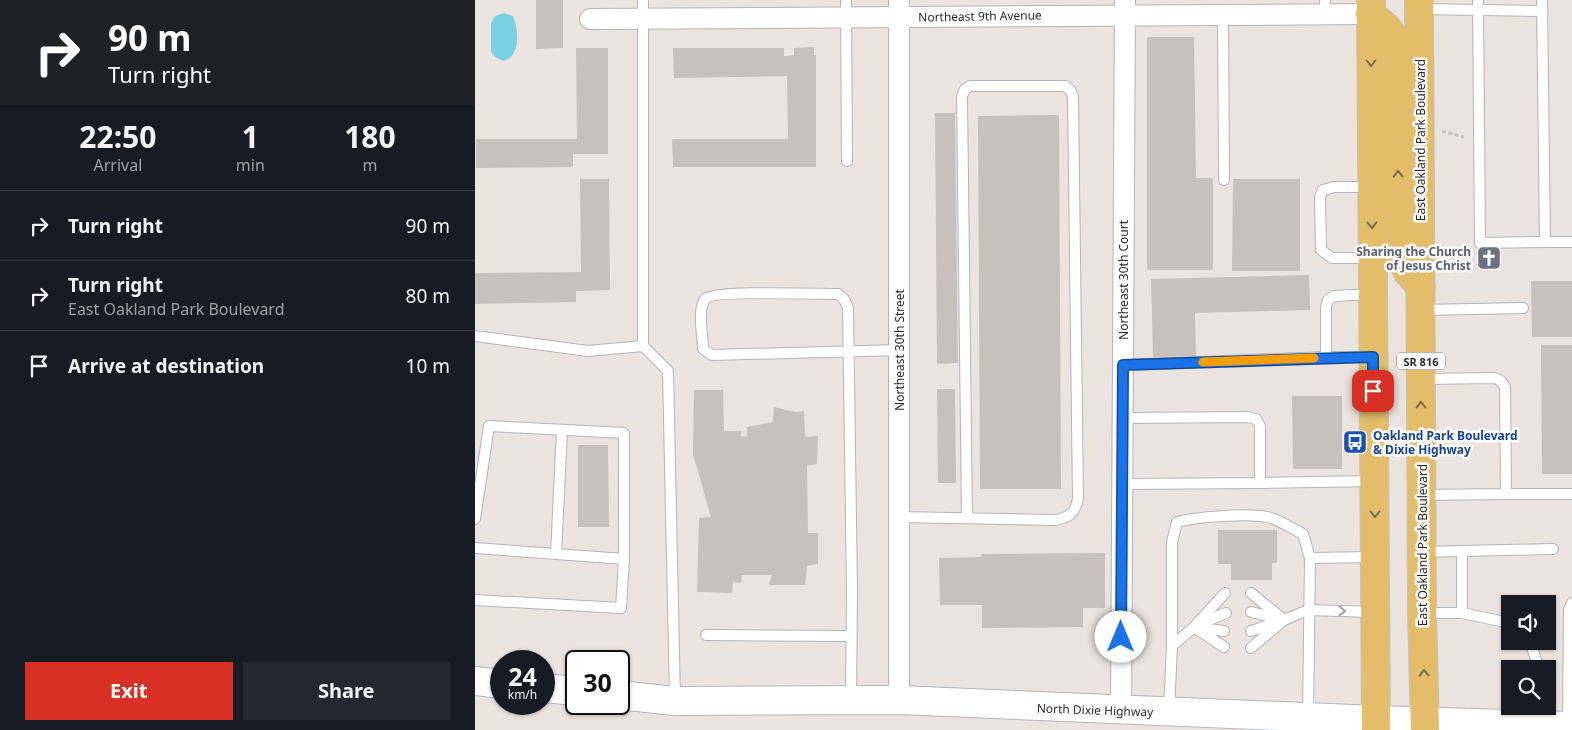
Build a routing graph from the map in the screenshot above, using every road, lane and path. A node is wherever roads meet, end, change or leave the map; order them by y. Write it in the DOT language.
graph roads {
  1 [pos="1542,0"];
  2 [pos="1419,4"];
  3 [pos="1478,5"];
  4 [pos="1125,7"];
  5 [pos="1371,7"];
  6 [pos="899,8"];
  7 [pos="1325,8"];
  8 [pos="846,9"];
  9 [pos="643,10"];
  10 [pos="1542,11"];
  11 [pos="1223,15"];
  12 [pos="590,20"];
  13 [pos="1441,131"];
  14 [pos="1471,137"];
  15 [pos="847,161"];
  16 [pos="1224,180"];
  17 [pos="1372,187"];
  18 [pos="1545,242"];
  19 [pos="1572,242"];
  20 [pos="1373,258"];
  21 [pos="1373,294"];
  22 [pos="1421,298"];
  23 [pos="1523,308"];
  24 [pos="475,336"];
  25 [pos="643,346"];
  26 [pos="899,350"];
  27 [pos="849,352"];
  28 [pos="1373,357"];
  29 [pos="1326,358"];
  30 [pos="1123,365"];
  31 [pos="1421,379"];
  32 [pos="1123,418"];
  33 [pos="562,430"];
  34 [pos="1374,481"];
  35 [pos="1260,483"];
  36 [pos="1122,484"];
  37 [pos="1506,494"];
  38 [pos="1572,494"];
  39 [pos="1422,495"];
  40 [pos="899,516"];
  41 [pos="967,518"];
  42 [pos="475,519"];
  43 [pos="475,548"];
  44 [pos="1553,550"];
  45 [pos="1462,551"];
  46 [pos="1422,552"];
  47 [pos="555,554"];
  48 [pos="1375,557"];
  49 [pos="1310,558"];
  50 [pos="623,559"];
  51 [pos="1225,593"];
  52 [pos="1251,593"];
  53 [pos="475,600"];
  54 [pos="1572,603"];
  55 [pos="1308,610"];
  56 [pos="1251,612"];
  57 [pos="1375,612"];
  58 [pos="1225,613"];
  59 [pos="1423,613"];
  60 [pos="1462,613"];
  61 [pos="1284,620"];
  62 [pos="1501,621"];
  63 [pos="1194,627"];
  64 [pos="1224,631"];
  65 [pos="1251,631"];
  66 [pos="706,636"];
  67 [pos="850,636"];
  68 [pos="1172,646"];
  69 [pos="1223,647"];
  70 [pos="1251,648"];
  71 [pos="475,681"];
  72 [pos="490,683"];
  73 [pos="630,696"];
  74 [pos="851,700"];
  75 [pos="899,700"];
  76 [pos="675,701"];
  77 [pos="1121,710"];
  78 [pos="1169,712"];
  79 [pos="1307,718"];
  80 [pos="1558,721"];
  81 [pos="1376,725"];
  82 [pos="1425,726"];
  1 -- 10 [label="lane"];
  2 -- 3 [label="lane"];
  2 -- 22 [label="main road, East Oakland Park Boulevard / SR 816"];
  3 -- 10 [label="lane"];
  3 -- 18 [label="lane"];
  4 -- 6 [label="street, Northeast 9th Avenue"];
  4 -- 11 [label="street, Northeast 9th Avenue"];
  4 -- 30 [label="street, Northeast 30th Court"];
  5 -- 7 [label="street, Northeast 9th Avenue"];
  5 -- 17 [label="main road, one-way"];
  22 -- 5 [label="main road, one-way"];
  6 -- 8 [label="street, Northeast 9th Avenue"];
  6 -- 26 [label="street, Northeast 30th Street"];
  7 -- 11 [label="street, Northeast 9th Avenue"];
  8 -- 9 [label="street, Northeast 9th Avenue"];
  8 -- 15 [label="lane"];
  9 -- 12 [label="street, Northeast 9th Avenue"];
  9 -- 25 [label="lane"];
  10 -- 18 [label="lane"];
  11 -- 16 [label="lane"];
  13 -- 14 [label="path"];
  17 -- 20 [label="main road, one-way"];
  17 -- 20 [label="lane"];
  18 -- 19 [label="lane"];
  20 -- 21 [label="main road"];
  21 -- 28 [label="main road"];
  21 -- 29 [label="lane"];
  22 -- 23 [label="lane"];
  22 -- 31 [label="main road, East Oakland Park Boulevard / SR 816"];
  24 -- 25 [label="lane"];
  25 -- 76 [label="lane"];
  26 -- 27 [label="lane"];
  26 -- 40 [label="street, Northeast 30th Street"];
  27 -- 27 [label="lane"];
  27 -- 67 [label="lane"];
  28 -- 29 [label="lane"];
  28 -- 34 [label="main road"];
  29 -- 30 [label="lane"];
  30 -- 32 [label="street, Northeast 30th Court"];
  31 -- 37 [label="lane"];
  39 -- 31 [label="main road, East Oakland Park Boulevard / SR 816, one-way"];
  32 -- 35 [label="lane"];
  32 -- 36 [label="street, Northeast 30th Court"];
  33 -- 42 [label="lane"];
  33 -- 47 [label="lane"];
  33 -- 50 [label="lane"];
  34 -- 35 [label="lane"];
  34 -- 48 [label="main road, one-way"];
  35 -- 36 [label="lane"];
  36 -- 77 [label="street, Northeast 30th Court"];
  37 -- 38 [label="lane"];
  37 -- 39 [label="lane"];
  39 -- 46 [label="main road, East Oakland Park Boulevard / SR 816"];
  40 -- 41 [label="lane"];
  40 -- 75 [label="street, Northeast 30th Street"];
  41 -- 41 [label="lane"];
  43 -- 47 [label="lane"];
  44 -- 45 [label="lane"];
  45 -- 46 [label="lane"];
  45 -- 60 [label="lane"];
  46 -- 59 [label="main road, East Oakland Park Boulevard / SR 816"];
  47 -- 50 [label="lane"];
  48 -- 49 [label="lane"];
  48 -- 57 [label="main road"];
  49 -- 55 [label="lane"];
  49 -- 68 [label="lane"];
  50 -- 53 [label="lane"];
  51 -- 63 [label="lane"];
  52 -- 61 [label="lane"];
  54 -- 80 [label="lane"];
  55 -- 57 [label="lane, one-way"];
  55 -- 61 [label="lane"];
  55 -- 79 [label="lane"];
  56 -- 61 [label="lane"];
  57 -- 81 [label="main road"];
  58 -- 63 [label="lane"];
  59 -- 60 [label="lane"];
  82 -- 59 [label="main road, East Oakland Park Boulevard / SR 816, one-way"];
  60 -- 62 [label="lane"];
  61 -- 65 [label="lane"];
  61 -- 70 [label="lane"];
  63 -- 64 [label="lane"];
  63 -- 68 [label="lane"];
  63 -- 69 [label="lane"];
  66 -- 67 [label="lane"];
  67 -- 74 [label="lane"];
  68 -- 78 [label="lane"];
  71 -- 72 [label="main road"];
  73 -- 76 [label="main road, North Dixie Highway"];
  74 -- 75 [label="main road, North Dixie Highway"];
  74 -- 76 [label="main road, North Dixie Highway"];
  75 -- 77 [label="main road, North Dixie Highway"];
  77 -- 78 [label="main road, North Dixie Highway"];
  78 -- 79 [label="main road, North Dixie Highway"];
  79 -- 81 [label="main road, North Dixie Highway"];
  80 -- 82 [label="main road, North Dixie Highway"];
  81 -- 82 [label="main road, North Dixie Highway"];
}
